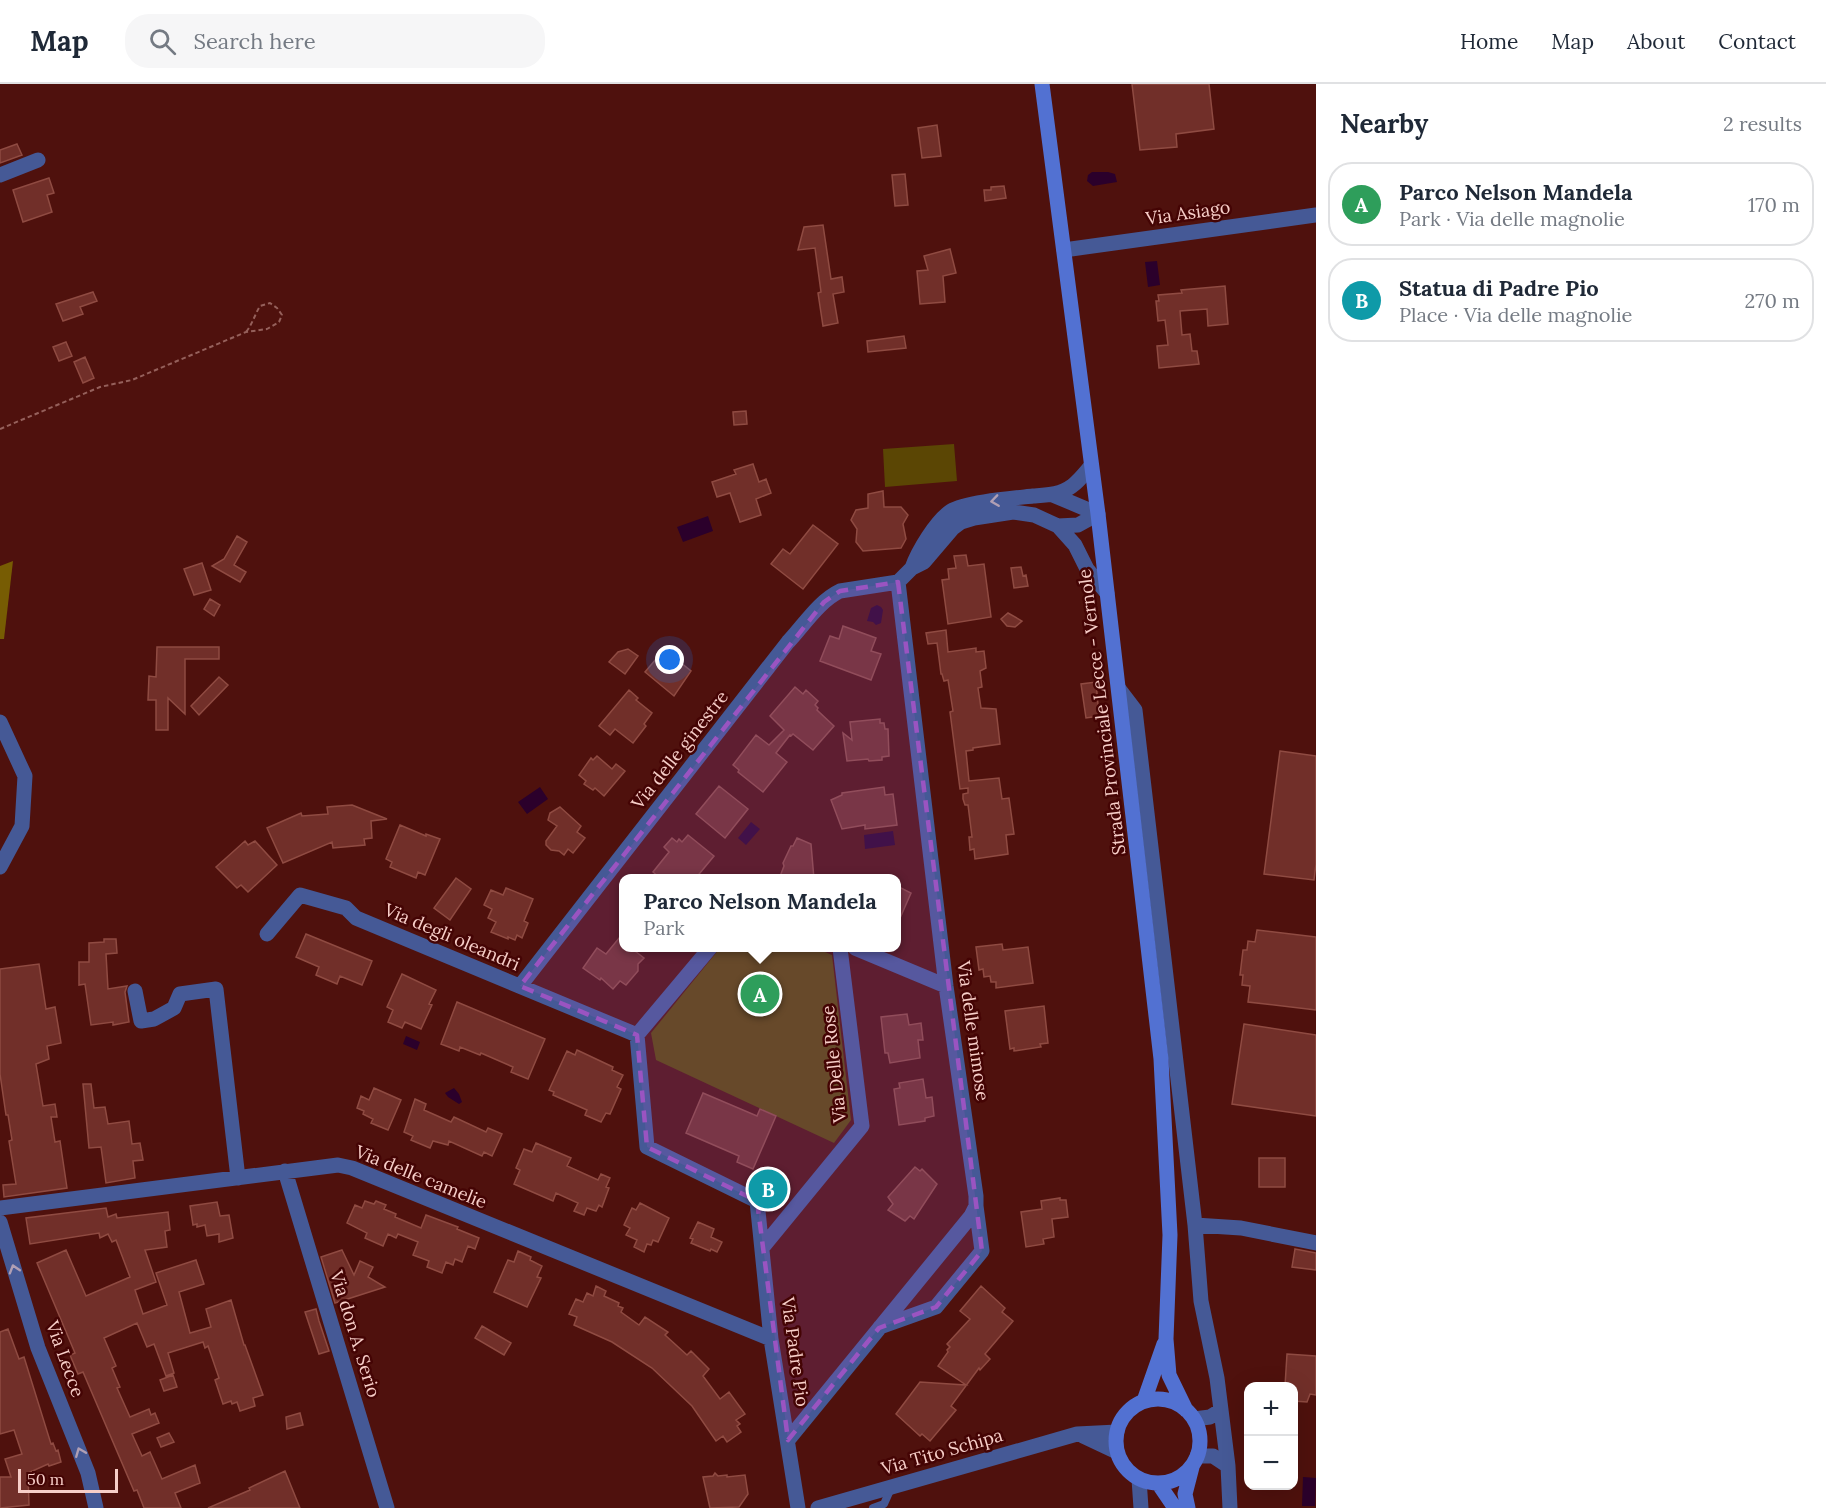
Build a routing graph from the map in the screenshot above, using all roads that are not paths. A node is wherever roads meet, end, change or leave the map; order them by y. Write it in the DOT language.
graph roads {
  1 [pos="1042,84"];
  2 [pos="38,160"];
  3 [pos="0,175"];
  4 [pos="1316,215"];
  5 [pos="1064,250"];
  6 [pos="1091,466"];
  7 [pos="1053,495"];
  8 [pos="1098,514"];
  9 [pos="1058,526"];
  10 [pos="912,568"];
  11 [pos="898,582"];
  12 [pos="1107,593"];
  13 [pos="1119,689"];
  14 [pos="0,722"];
  15 [pos="1,862"];
  16 [pos="267,934"];
  17 [pos="707,952"];
  18 [pos="840,952"];
  19 [pos="865,952"];
  20 [pos="520,986"];
  21 [pos="946,986"];
  22 [pos="135,991"];
  23 [pos="638,1035"];
  24 [pos="285,1172"];
  25 [pos="238,1178"];
  26 [pos="976,1206"];
  27 [pos="0,1208"];
  28 [pos="0,1222"];
  29 [pos="1195,1225"];
  30 [pos="1316,1243"];
  31 [pos="762,1248"];
  32 [pos="879,1328"];
  33 [pos="771,1338"];
  34 [pos="1166,1339"];
  35 [pos="1144,1401"];
  36 [pos="1221,1410"];
  37 [pos="1190,1414"];
  38 [pos="1117,1432"];
  39 [pos="1077,1434"];
  40 [pos="788,1440"];
  41 [pos="1118,1452"];
  42 [pos="1195,1461"];
  43 [pos="1228,1466"];
  44 [pos="1139,1479"];
  45 [pos="1158,1483"];
  46 [pos="892,1486"];
  47 [pos="825,1507"];
  48 [pos="96,1508"];
  49 [pos="387,1508"];
  50 [pos="798,1508"];
  51 [pos="873,1508"];
  52 [pos="1142,1508"];
  53 [pos="1175,1508"];
  54 [pos="1188,1508"];
  55 [pos="1230,1508"];
  1 -- 5 [label="main road, Strada Provinciale Lecce - Vernole"];
  2 -- 3 [label="street"];
  4 -- 5 [label="street, Via Asiago"];
  5 -- 6 [label="main road, Strada Provinciale Lecce - Vernole"];
  6 -- 7 [label="street"];
  6 -- 8 [label="main road, Strada Provinciale Lecce - Vernole"];
  7 -- 8 [label="street"];
  7 -- 10 [label="street, one-way"];
  8 -- 9 [label="street"];
  8 -- 12 [label="main road, Strada Provinciale Lecce - Vernole"];
  9 -- 10 [label="street"];
  9 -- 12 [label="street"];
  10 -- 11 [label="street"];
  11 -- 20 [label="street, Via delle ginestre"];
  11 -- 21 [label="street, Via delle mimose"];
  12 -- 13 [label="main road, Strada Provinciale Lecce - Vernole"];
  13 -- 29 [label="street"];
  13 -- 34 [label="main road, Strada Provinciale Lecce - Vernole"];
  14 -- 15 [label="street"];
  16 -- 20 [label="street, Via degli oleandri"];
  17 -- 23 [label="street"];
  18 -- 31 [label="street, Via Delle Rose"];
  19 -- 21 [label="street"];
  20 -- 23 [label="street, Via degli oleandri"];
  21 -- 26 [label="street, Via delle mimose"];
  22 -- 25 [label="street"];
  23 -- 31 [label="street, Via Padre Pio"];
  24 -- 25 [label="street, Via delle camelie"];
  24 -- 33 [label="street, Via delle camelie"];
  24 -- 49 [label="street, Via don A. Serio"];
  25 -- 27 [label="street, Via delle camelie"];
  26 -- 32 [label="street"];
  26 -- 32 [label="street, Via delle mimose"];
  48 -- 28 [label="street, Via Lecce, one-way"];
  29 -- 30 [label="street"];
  29 -- 36 [label="street"];
  31 -- 33 [label="street, Via Padre Pio"];
  32 -- 40 [label="street"];
  33 -- 40 [label="street, Via Padre Pio"];
  34 -- 35 [label="main road, Strada Provinciale Lecce - Vernole"];
  34 -- 37 [label="main road, Strada Provinciale Lecce - Vernole"];
  35 -- 37 [label="main road"];
  35 -- 38 [label="main road"];
  36 -- 37 [label="street"];
  36 -- 43 [label="street"];
  37 -- 42 [label="main road, Strada Provinciale Lecce - Vernole"];
  38 -- 39 [label="street, Via Tito Schipa"];
  38 -- 41 [label="main road"];
  39 -- 41 [label="street"];
  39 -- 46 [label="street, Via Tito Schipa"];
  40 -- 50 [label="street, Via Padre Pio"];
  41 -- 44 [label="main road"];
  42 -- 43 [label="street"];
  42 -- 45 [label="main road"];
  42 -- 54 [label="main road, Strada Provinciale Lecce - Vernole"];
  43 -- 55 [label="street"];
  44 -- 45 [label="main road"];
  44 -- 52 [label="street"];
  45 -- 53 [label="main road"];
  46 -- 47 [label="street, Via Tito Schipa"];
  46 -- 51 [label="lane"];
}
